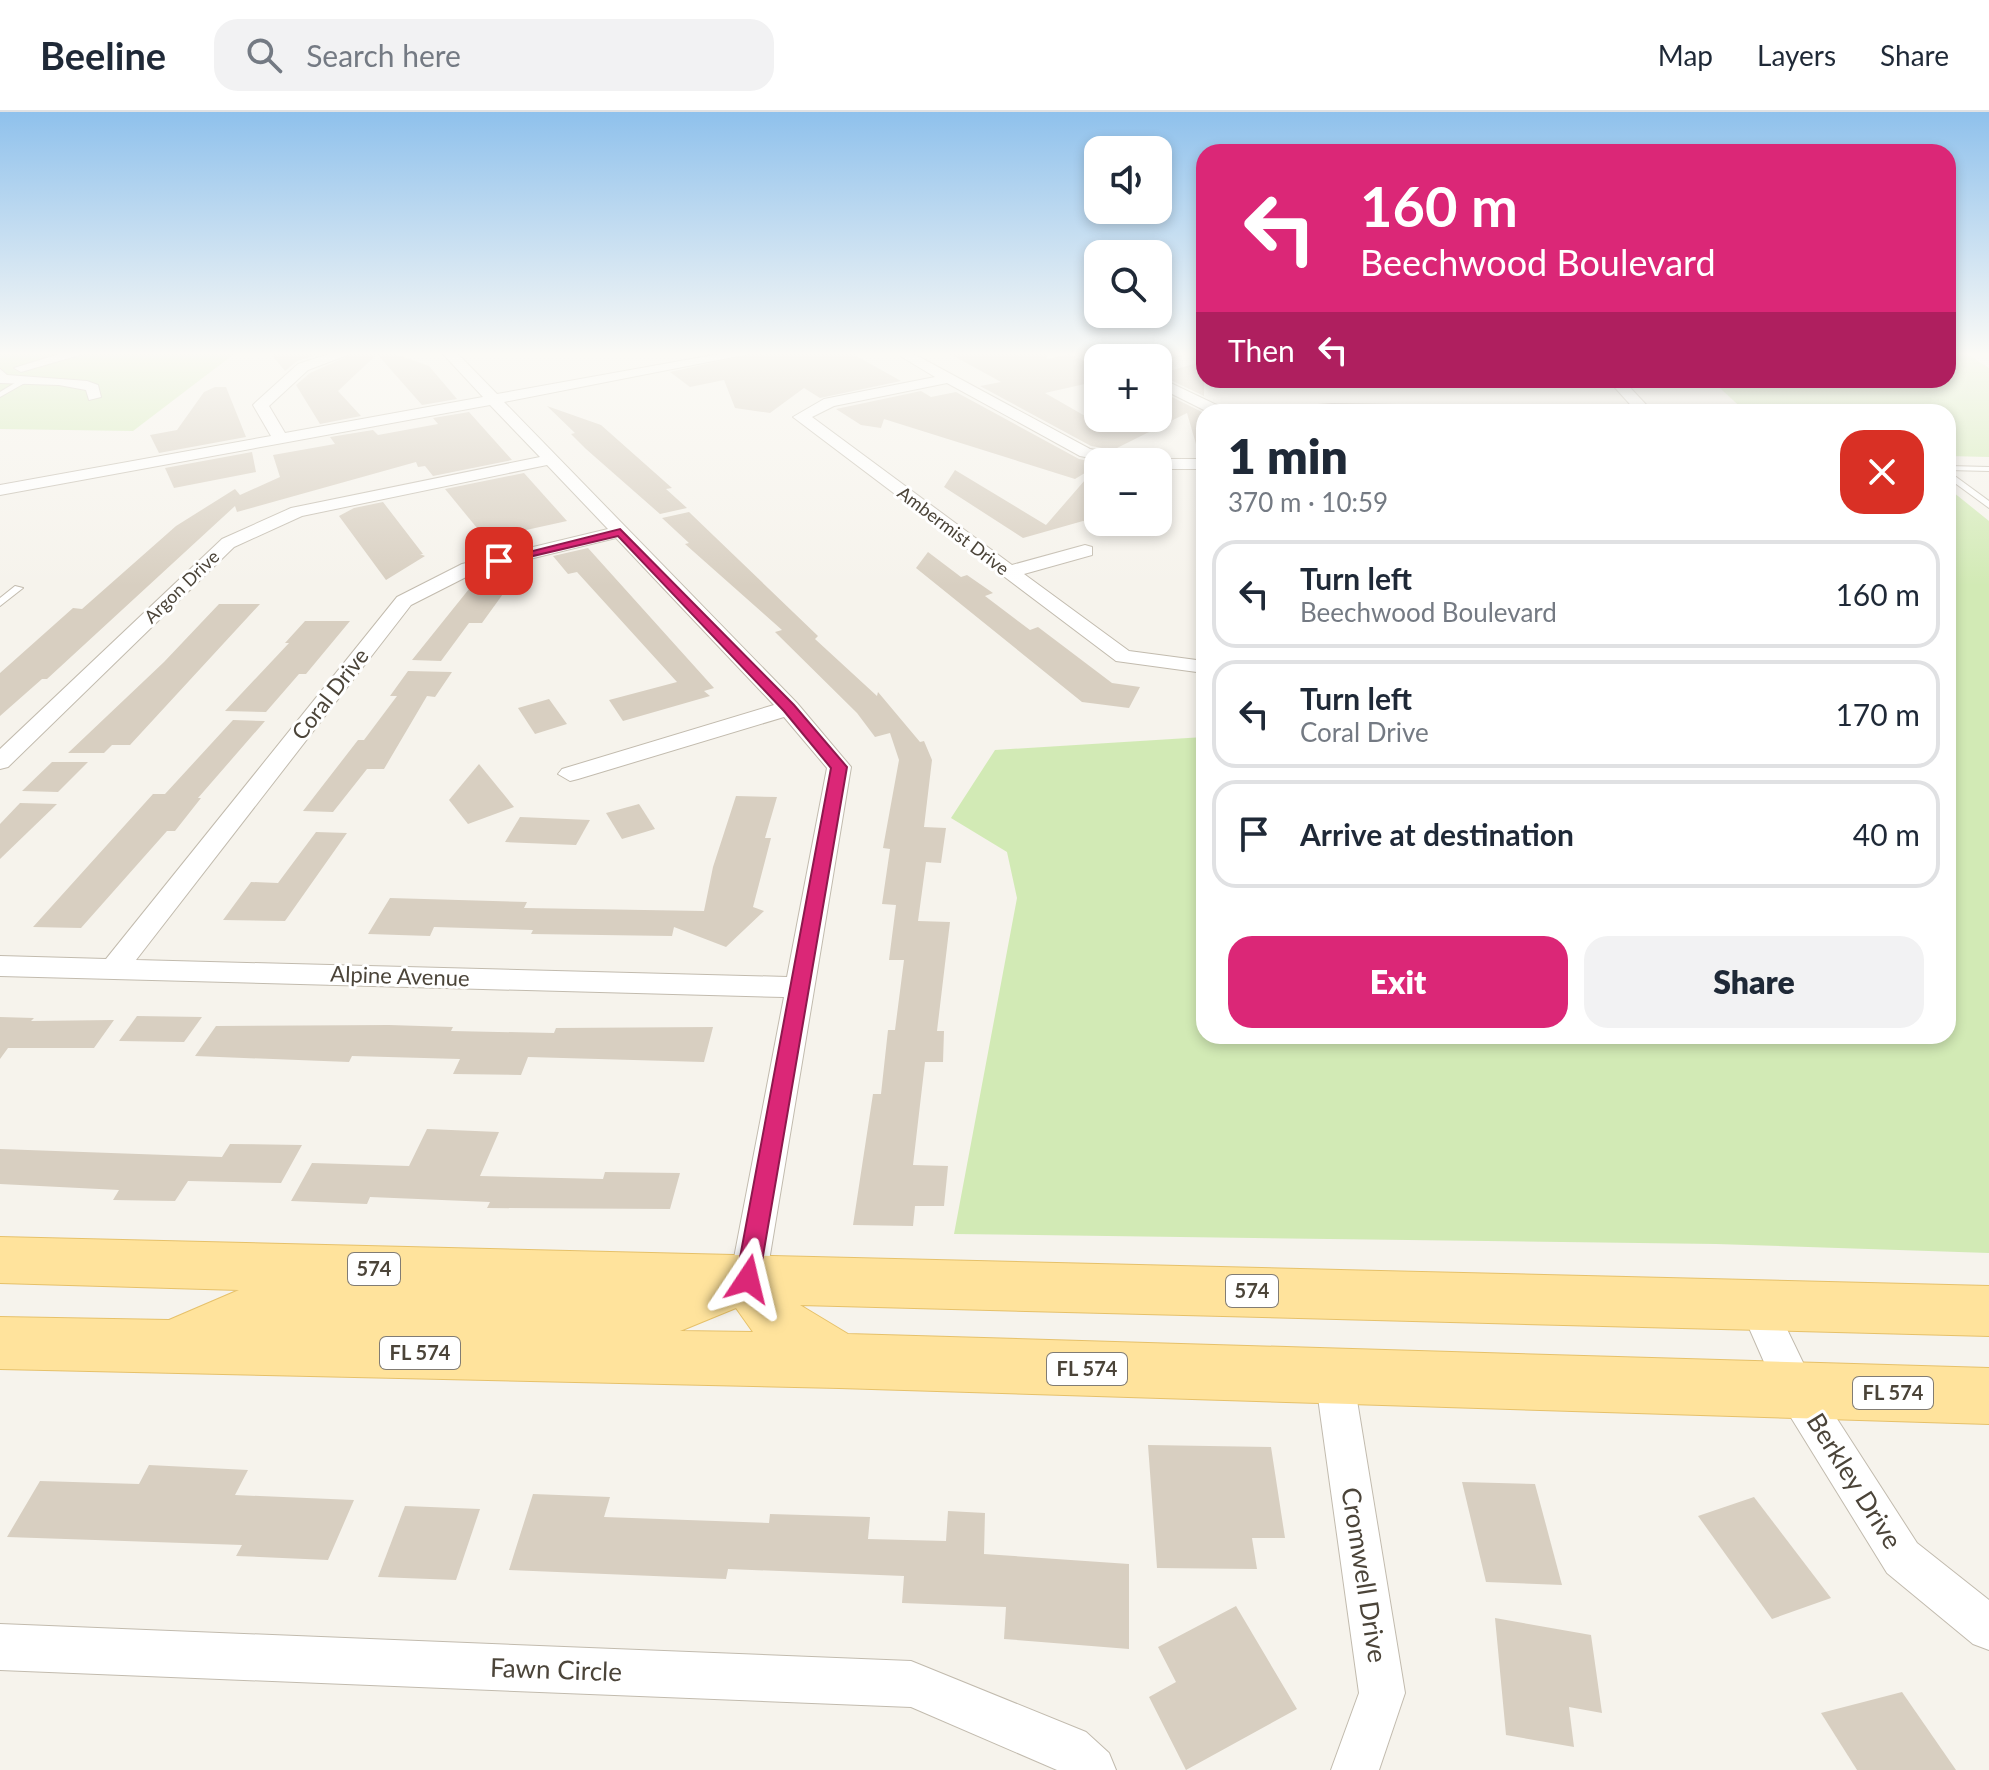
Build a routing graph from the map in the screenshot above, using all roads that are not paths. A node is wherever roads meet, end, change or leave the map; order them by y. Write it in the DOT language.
graph roads {
  1 [pos="276,431"];
  2 [pos="316,431"];
  3 [pos="522,431"];
  4 [pos="820,431"];
  5 [pos="1045,431"];
  6 [pos="280,438"];
  7 [pos="1084,452"];
  8 [pos="549,460"];
  9 [pos="1172,464"];
  10 [pos="1196,464"];
  11 [pos="1989,469"];
  12 [pos="1956,471"];
  13 [pos="1956,478"];
  14 [pos="0,490"];
  15 [pos="1989,505"];
  16 [pos="620,532"];
  17 [pos="1085,551"];
  18 [pos="1009,572"];
  19 [pos="18,588"];
  20 [pos="0,603"];
  21 [pos="1196,666"];
  22 [pos="789,708"];
  23 [pos="0,762"];
  24 [pos="570,774"];
  25 [pos="0,966"];
  26 [pos="114,968"];
  27 [pos="799,987"];
  28 [pos="0,1260"];
  29 [pos="748,1279"];
  30 [pos="1757,1305"];
  31 [pos="1989,1311"];
  32 [pos="0,1343"];
  33 [pos="173,1347"];
  34 [pos="839,1361"];
  35 [pos="1334,1376"];
  36 [pos="1796,1390"];
  37 [pos="1989,1396"];
  38 [pos="1989,1628"];
  39 [pos="0,1647"];
  40 [pos="1092,1770"];
  41 [pos="1355,1770"];
  1 -- 6 [label="street"];
  2 -- 6 [label="street"];
  3 -- 8 [label="street"];
  4 -- 18 [label="street, Ambermist Drive"];
  5 -- 7 [label="street"];
  6 -- 14 [label="street"];
  8 -- 16 [label="street"];
  8 -- 23 [label="street, Argon Drive"];
  9 -- 10 [label="street"];
  11 -- 12 [label="lane"];
  13 -- 15 [label="lane"];
  16 -- 22 [label="street"];
  16 -- 26 [label="street, Coral Drive"];
  17 -- 18 [label="street"];
  18 -- 21 [label="street, Ambermist Drive"];
  19 -- 20 [label="lane"];
  22 -- 24 [label="street"];
  22 -- 27 [label="street"];
  25 -- 26 [label="street, Alpine Avenue"];
  26 -- 27 [label="street, Alpine Avenue"];
  27 -- 29 [label="street"];
  28 -- 29 [label="main road, 574"];
  29 -- 30 [label="main road, 574"];
  29 -- 33 [label="main road"];
  29 -- 34 [label="main road"];
  30 -- 31 [label="main road, 574"];
  30 -- 36 [label="street, Berkley Drive"];
  32 -- 33 [label="main road, FL 574"];
  33 -- 34 [label="main road, FL 574"];
  34 -- 35 [label="main road, FL 574"];
  35 -- 36 [label="main road, FL 574"];
  35 -- 41 [label="street, Cromwell Drive"];
  36 -- 37 [label="main road, FL 574"];
  36 -- 38 [label="street, Berkley Drive"];
  39 -- 40 [label="street, Fawn Circle"];
}
